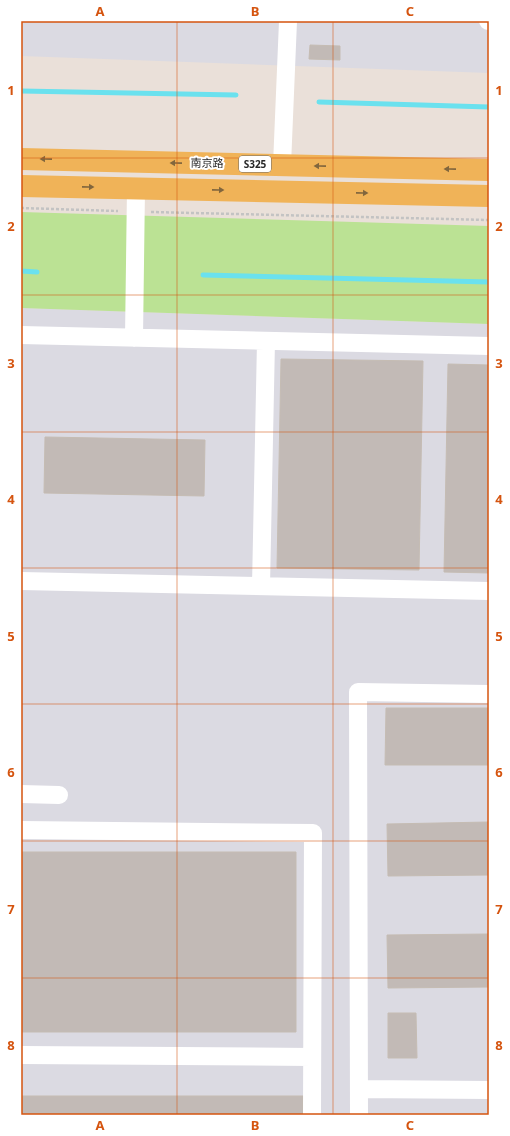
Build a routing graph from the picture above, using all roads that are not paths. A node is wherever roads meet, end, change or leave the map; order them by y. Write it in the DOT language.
graph roads {
  1 [pos="288,21"];
  2 [pos="21,159"];
  3 [pos="282,165"];
  4 [pos="489,170"];
  5 [pos="21,186"];
  6 [pos="136,188"];
  7 [pos="489,196"];
  8 [pos="21,335"];
  9 [pos="134,338"];
  10 [pos="266,341"];
  11 [pos="489,346"];
  12 [pos="21,581"];
  13 [pos="261,586"];
  14 [pos="489,591"];
  15 [pos="489,694"];
  16 [pos="21,794"];
  17 [pos="59,795"];
  18 [pos="21,830"];
  19 [pos="21,1055"];
  20 [pos="312,1057"];
  21 [pos="359,1089"];
  22 [pos="489,1090"];
  23 [pos="312,1115"];
  24 [pos="359,1115"];
  1 -- 3 [label="lane"];
  3 -- 2 [label="main road, 南京路 / S325, one-way"];
  4 -- 3 [label="main road, 南京路 / S325, one-way"];
  5 -- 6 [label="main road, one-way"];
  6 -- 7 [label="main road, one-way"];
  6 -- 9 [label="lane"];
  8 -- 9 [label="lane"];
  9 -- 10 [label="lane"];
  10 -- 11 [label="lane"];
  10 -- 13 [label="lane"];
  12 -- 13 [label="lane"];
  13 -- 14 [label="lane"];
  15 -- 21 [label="lane"];
  16 -- 17 [label="lane"];
  18 -- 20 [label="lane"];
  19 -- 20 [label="lane"];
  20 -- 23 [label="lane"];
  21 -- 22 [label="lane"];
  21 -- 24 [label="lane"];
}
